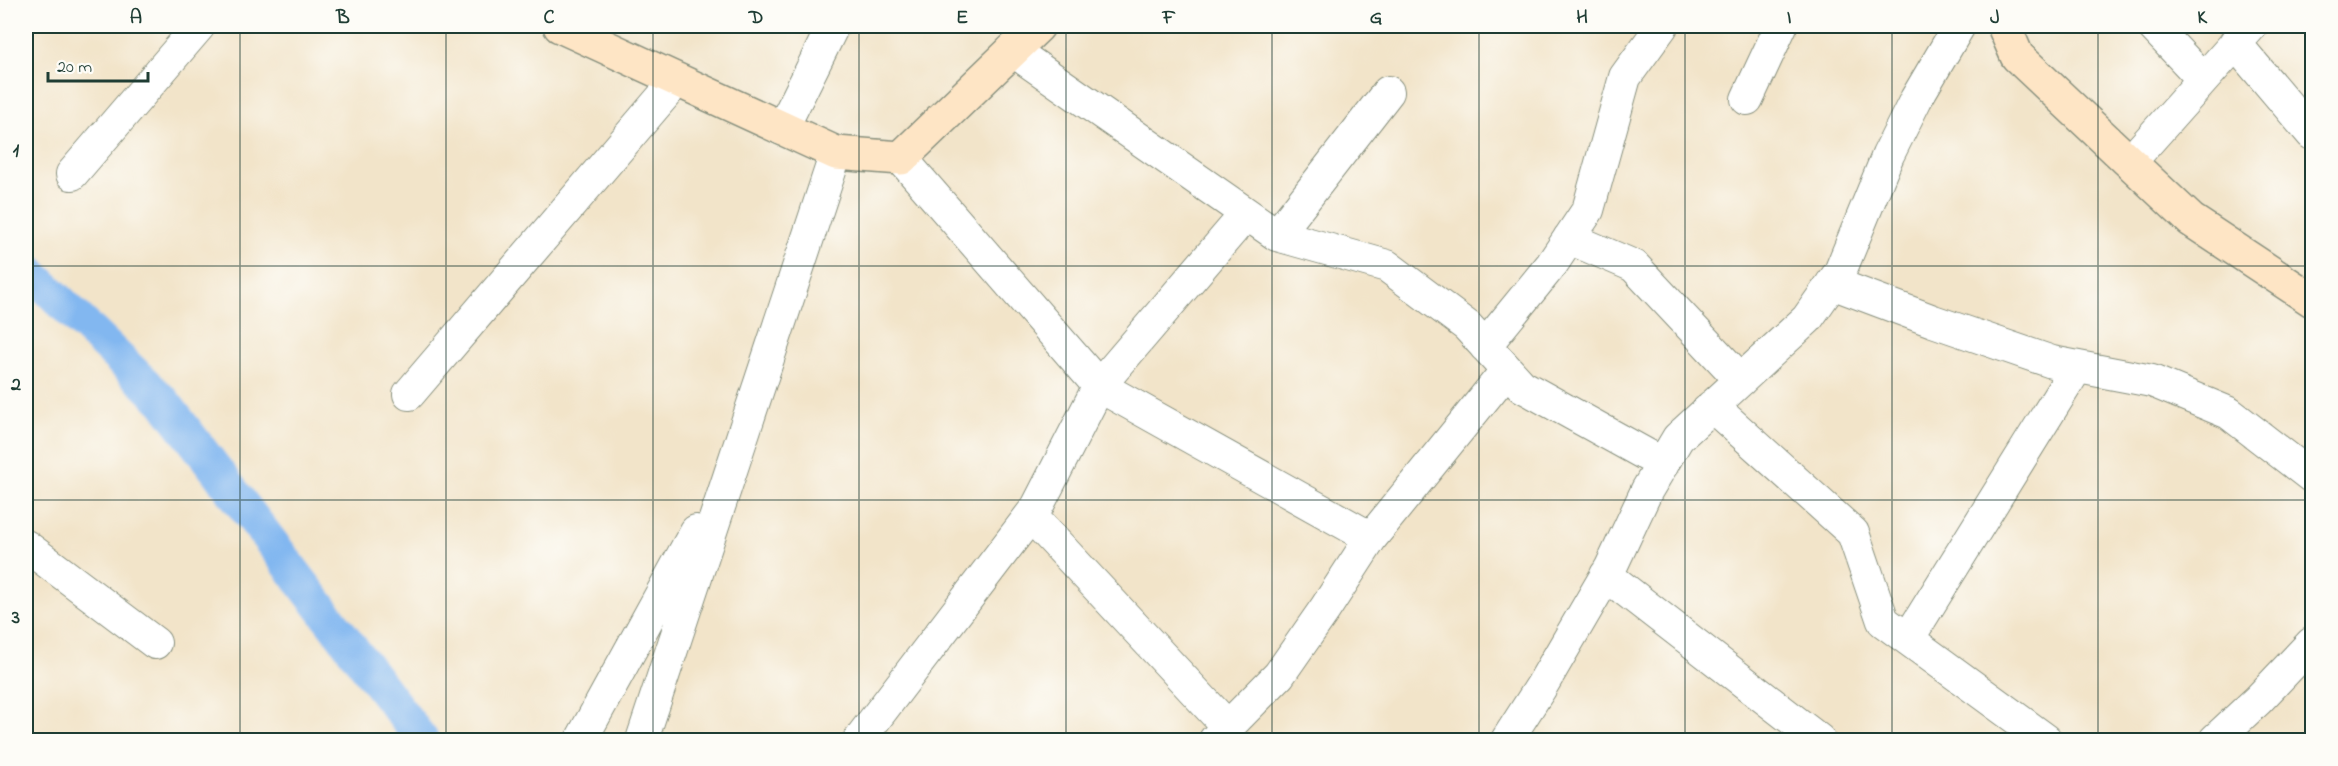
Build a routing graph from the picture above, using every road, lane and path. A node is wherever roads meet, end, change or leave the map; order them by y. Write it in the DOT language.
graph roads {
  1 [pos="199,26"];
  2 [pos="560,26"];
  3 [pos="833,26"];
  4 [pos="1038,26"];
  5 [pos="1662,26"];
  6 [pos="1781,26"];
  7 [pos="1959,26"];
  8 [pos="2004,26"];
  9 [pos="2152,26"];
  10 [pos="2243,34"];
  11 [pos="1012,50"];
  12 [pos="677,80"];
  13 [pos="2203,80"];
  14 [pos="1388,92"];
  15 [pos="1748,99"];
  16 [pos="782,129"];
  17 [pos="2313,134"];
  18 [pos="836,153"];
  19 [pos="901,158"];
  20 [pos="2130,162"];
  21 [pos="72,174"];
  22 [pos="1246,214"];
  23 [pos="1277,235"];
  24 [pos="1569,238"];
  25 [pos="1832,283"];
  26 [pos="2313,300"];
  27 [pos="1485,346"];
  28 [pos="2077,367"];
  29 [pos="1507,370"];
  30 [pos="1741,380"];
  31 [pos="1099,386"];
  32 [pos="410,394"];
  33 [pos="1713,406"];
  34 [pos="734,464"];
  35 [pos="1663,464"];
  36 [pos="2313,477"];
  37 [pos="1031,516"];
  38 [pos="1371,538"];
  39 [pos="26,546"];
  40 [pos="1606,575"];
  41 [pos="1908,639"];
  42 [pos="155,643"];
  43 [pos="2313,643"];
  44 [pos="1222,734"];
  45 [pos="581,741"];
  46 [pos="642,741"];
  47 [pos="859,741"];
  48 [pos="1507,741"];
  49 [pos="1819,741"];
  50 [pos="2046,741"];
  51 [pos="2215,741"];
  1 -- 21 [label="street"];
  2 -- 12 [label="main road"];
  3 -- 16 [label="street"];
  4 -- 11 [label="main road"];
  5 -- 24 [label="street"];
  6 -- 15 [label="street"];
  7 -- 25 [label="street"];
  8 -- 20 [label="main road"];
  9 -- 13 [label="street"];
  10 -- 13 [label="street"];
  10 -- 17 [label="street"];
  11 -- 19 [label="main road"];
  11 -- 22 [label="street"];
  12 -- 16 [label="main road"];
  12 -- 32 [label="street"];
  13 -- 20 [label="street"];
  14 -- 23 [label="street"];
  16 -- 18 [label="main road"];
  18 -- 19 [label="main road"];
  18 -- 34 [label="street"];
  19 -- 31 [label="street"];
  20 -- 26 [label="main road"];
  22 -- 23 [label="street"];
  22 -- 31 [label="street"];
  23 -- 27 [label="street"];
  24 -- 27 [label="street"];
  24 -- 30 [label="street"];
  25 -- 28 [label="street"];
  25 -- 30 [label="street"];
  27 -- 29 [label="street"];
  28 -- 36 [label="street"];
  28 -- 41 [label="street"];
  29 -- 35 [label="street"];
  29 -- 38 [label="street"];
  30 -- 33 [label="street"];
  31 -- 37 [label="street"];
  31 -- 38 [label="street"];
  33 -- 35 [label="street"];
  33 -- 41 [label="street"];
  34 -- 45 [label="street"];
  34 -- 46 [label="street"];
  35 -- 40 [label="street"];
  37 -- 44 [label="street"];
  37 -- 47 [label="street"];
  38 -- 44 [label="street"];
  39 -- 42 [label="street"];
  40 -- 48 [label="street"];
  40 -- 49 [label="street"];
  41 -- 50 [label="street"];
  43 -- 51 [label="street"];
}
